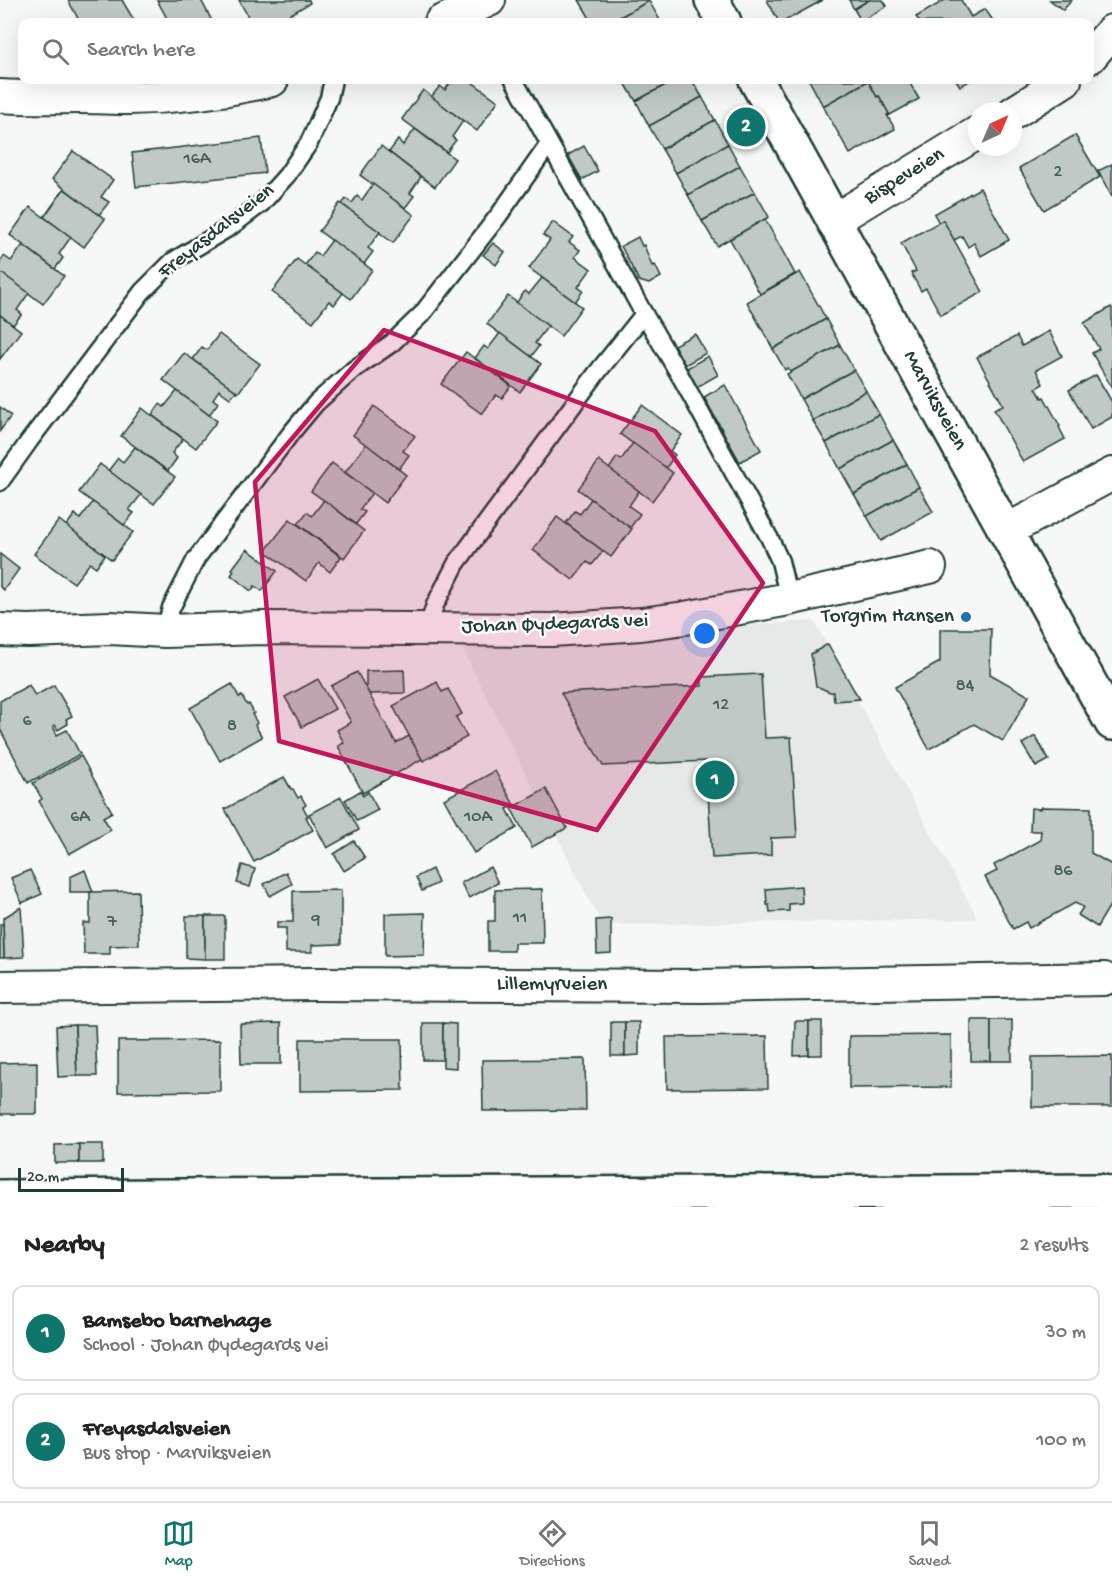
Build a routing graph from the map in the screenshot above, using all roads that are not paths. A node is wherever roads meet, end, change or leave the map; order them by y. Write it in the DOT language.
graph roads {
  1 [pos="712,0"];
  2 [pos="477,8"];
  3 [pos="451,18"];
  4 [pos="722,18"];
  5 [pos="1112,31"];
  6 [pos="1094,51"];
  7 [pos="254,84"];
  8 [pos="332,84"];
  9 [pos="516,84"];
  10 [pos="758,84"];
  11 [pos="1058,84"];
  12 [pos="0,96"];
  13 [pos="1022,106"];
  14 [pos="968,139"];
  15 [pos="549,144"];
  16 [pos="834,221"];
  17 [pos="644,314"];
  18 [pos="1112,474"];
  19 [pos="0,482"];
  20 [pos="1006,531"];
  21 [pos="930,567"];
  22 [pos="789,599"];
  23 [pos="0,630"];
  24 [pos="427,630"];
  25 [pos="165,631"];
  26 [pos="1112,723"];
  27 [pos="1104,979"];
  28 [pos="0,987"];
  29 [pos="1112,1194"];
  30 [pos="0,1197"];
  1 -- 4 [label="street"];
  2 -- 3 [label="street"];
  5 -- 6 [label="street"];
  7 -- 12 [label="street"];
  8 -- 19 [label="lane, Freyasdalsveien"];
  9 -- 15 [label="lane"];
  10 -- 16 [label="street, Marviksveien"];
  11 -- 13 [label="street"];
  14 -- 16 [label="street, Bispeveien"];
  15 -- 17 [label="lane"];
  15 -- 25 [label="lane"];
  16 -- 20 [label="street, Marviksveien"];
  17 -- 22 [label="lane"];
  17 -- 24 [label="lane, Johan Øydegards vei"];
  18 -- 20 [label="street"];
  20 -- 26 [label="street, Marviksveien"];
  21 -- 22 [label="street, Johan Øydegards vei"];
  22 -- 24 [label="street, Johan Øydegards vei"];
  23 -- 25 [label="street, Johan Øydegards vei"];
  24 -- 25 [label="street, Johan Øydegards vei"];
  27 -- 28 [label="street, Lillemyrveien"];
  29 -- 30 [label="street"];
}
